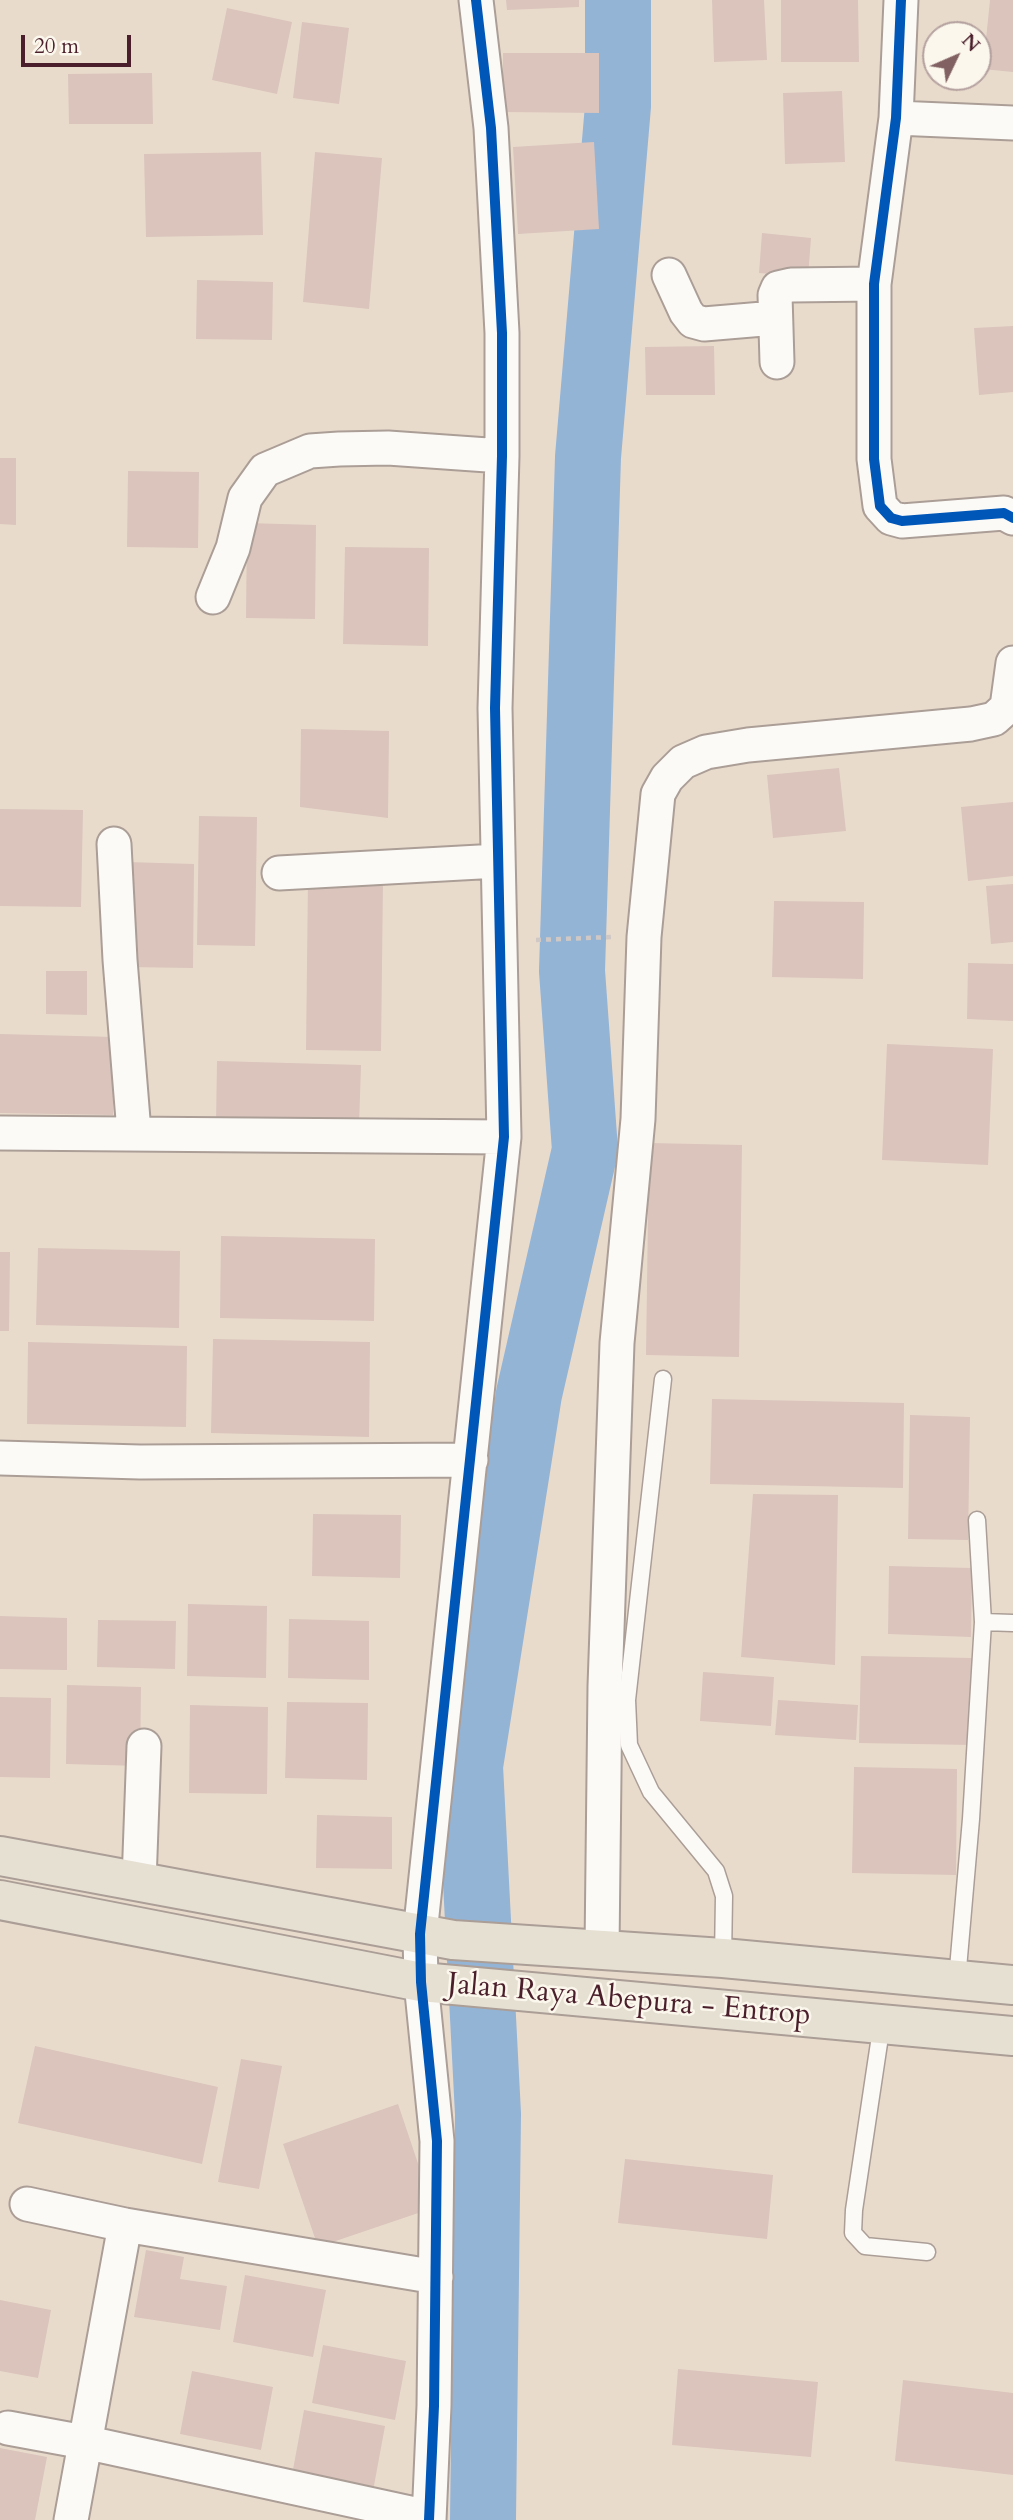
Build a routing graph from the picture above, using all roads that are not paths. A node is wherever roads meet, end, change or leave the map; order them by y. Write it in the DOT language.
graph roads {
  1 [pos="476,0"];
  2 [pos="901,0"];
  3 [pos="896,118"];
  4 [pos="1013,123"];
  5 [pos="669,275"];
  6 [pos="874,284"];
  7 [pos="775,318"];
  8 [pos="777,362"];
  9 [pos="502,456"];
  10 [pos="1013,518"];
  11 [pos="213,597"];
  12 [pos="1013,663"];
  13 [pos="114,844"];
  14 [pos="498,861"];
  15 [pos="279,873"];
  16 [pos="134,1132"];
  17 [pos="0,1133"];
  18 [pos="504,1137"];
  19 [pos="663,1379"];
  20 [pos="0,1458"];
  21 [pos="471,1460"];
  22 [pos="977,1520"];
  23 [pos="983,1622"];
  24 [pos="1013,1623"];
  25 [pos="144,1746"];
  26 [pos="0,1856"];
  27 [pos="139,1882"];
  28 [pos="0,1900"];
  29 [pos="437,1937"];
  30 [pos="586,1949"];
  31 [pos="723,1958"];
  32 [pos="957,1980"];
  33 [pos="437,1984"];
  34 [pos="1013,1985"];
  35 [pos="882,2023"];
  36 [pos="1013,2036"];
  37 [pos="27,2204"];
  38 [pos="125,2225"];
  39 [pos="927,2252"];
  40 [pos="436,2277"];
  41 [pos="8,2428"];
  42 [pos="84,2442"];
  43 [pos="429,2518"];
  44 [pos="71,2520"];
  1 -- 9 [label="street"];
  2 -- 3 [label="street"];
  3 -- 4 [label="street"];
  3 -- 6 [label="street"];
  5 -- 7 [label="street"];
  6 -- 7 [label="street"];
  6 -- 10 [label="street"];
  7 -- 8 [label="street"];
  9 -- 11 [label="street"];
  9 -- 14 [label="street"];
  12 -- 30 [label="street"];
  13 -- 16 [label="street"];
  14 -- 15 [label="street"];
  14 -- 18 [label="street"];
  16 -- 17 [label="street"];
  16 -- 18 [label="street"];
  18 -- 21 [label="street"];
  19 -- 31 [label="lane"];
  20 -- 21 [label="street"];
  21 -- 29 [label="street"];
  22 -- 23 [label="lane"];
  23 -- 24 [label="lane"];
  23 -- 32 [label="lane"];
  25 -- 27 [label="street"];
  26 -- 27 [label="highway"];
  27 -- 29 [label="highway"];
  28 -- 33 [label="highway, Jalan Raya Abepura - Entrop"];
  29 -- 30 [label="highway"];
  29 -- 33 [label="street"];
  30 -- 31 [label="highway"];
  31 -- 32 [label="highway"];
  32 -- 34 [label="highway"];
  33 -- 35 [label="highway, Jalan Raya Abepura - Entrop"];
  33 -- 40 [label="street"];
  35 -- 36 [label="highway, Jalan Raya Abepura - Entrop"];
  35 -- 39 [label="lane"];
  37 -- 38 [label="street"];
  38 -- 40 [label="street"];
  38 -- 42 [label="street"];
  40 -- 43 [label="street"];
  41 -- 42 [label="street"];
  42 -- 43 [label="street"];
  42 -- 44 [label="street"];
}
